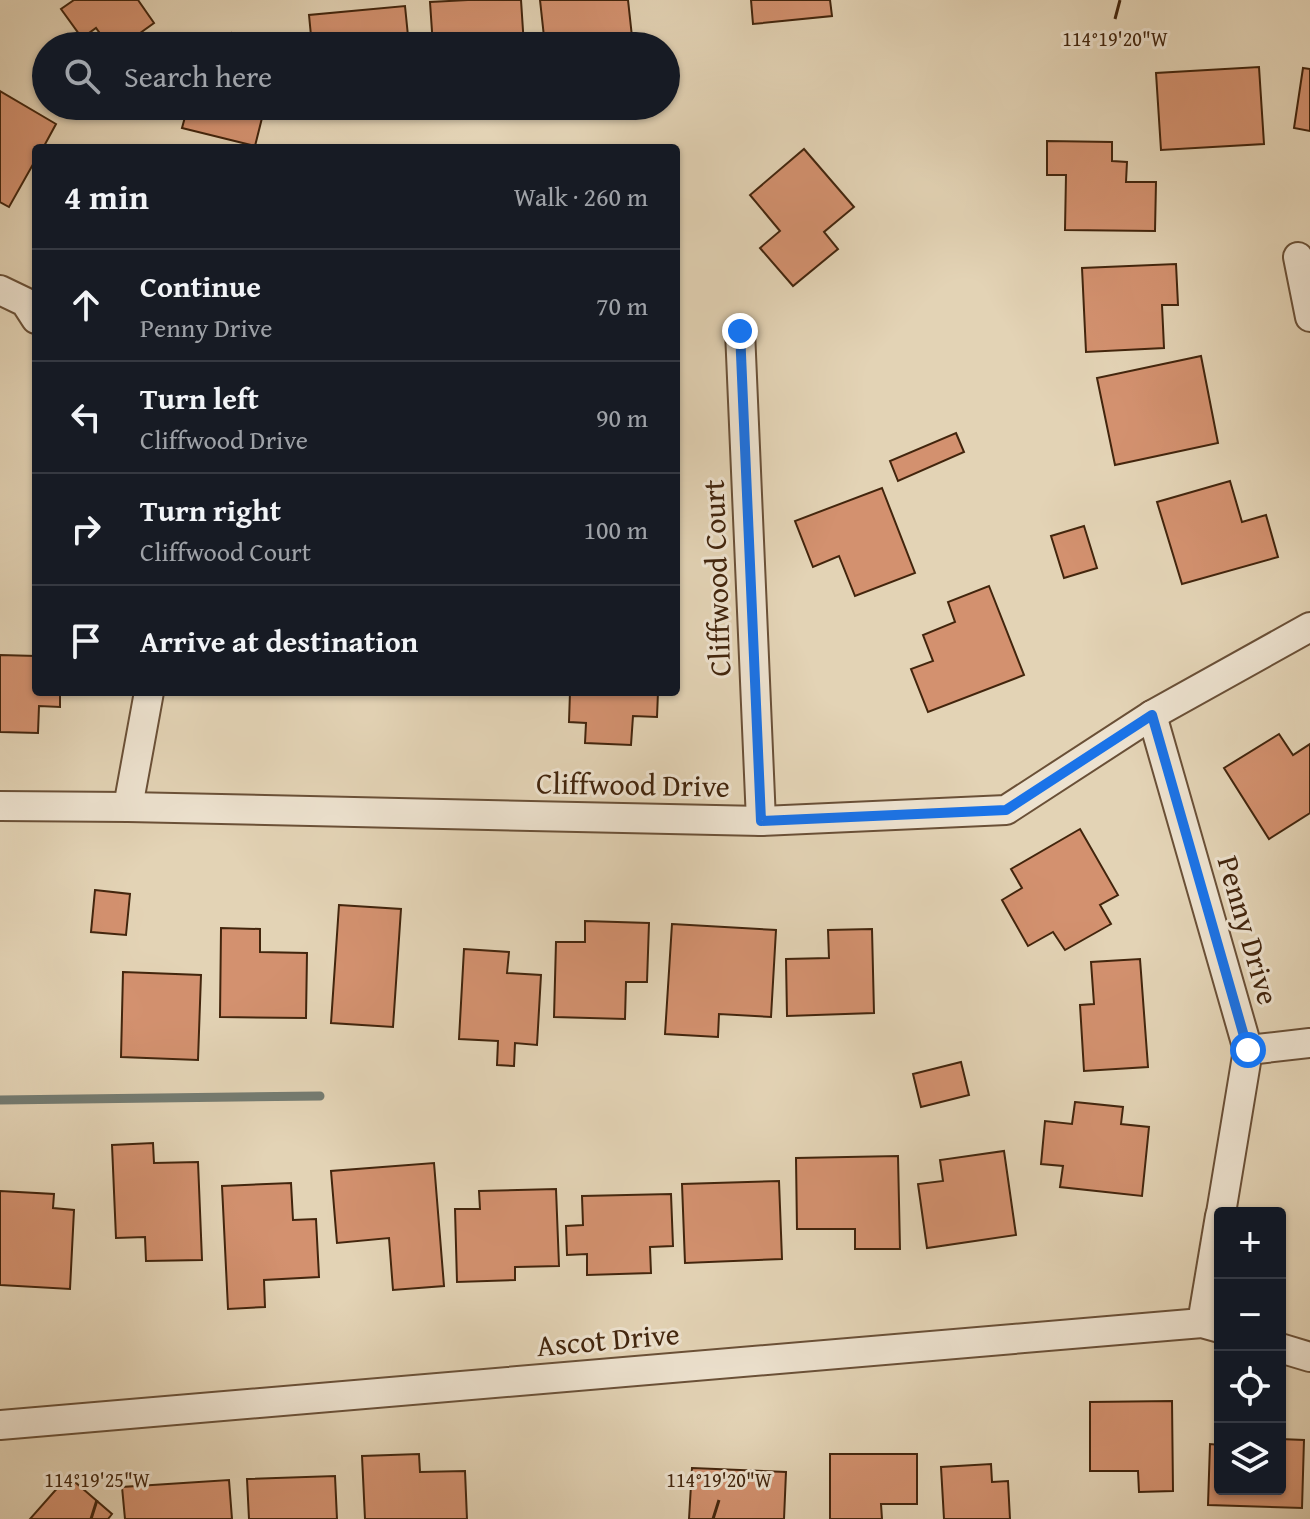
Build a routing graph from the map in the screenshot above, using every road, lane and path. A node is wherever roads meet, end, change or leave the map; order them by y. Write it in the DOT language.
graph roads {
  1 [pos="1298,257"];
  2 [pos="0,290"];
  3 [pos="32,313"];
  4 [pos="1310,317"];
  5 [pos="740,331"];
  6 [pos="1310,627"];
  7 [pos="148,696"];
  8 [pos="1152,715"];
  9 [pos="0,806"];
  10 [pos="128,807"];
  11 [pos="761,821"];
  12 [pos="1310,1043"];
  13 [pos="1248,1050"];
  14 [pos="1221,1207"];
  15 [pos="1215,1279"];
  16 [pos="1211,1326"];
  17 [pos="1286,1350"];
  18 [pos="1310,1357"];
  19 [pos="0,1425"];
  1 -- 4 [label="street"];
  2 -- 3 [label="street"];
  5 -- 11 [label="street, Cliffwood Court"];
  6 -- 8 [label="street, Cliffwood Drive"];
  7 -- 10 [label="street"];
  8 -- 11 [label="street, Cliffwood Drive"];
  8 -- 13 [label="street, Penny Drive"];
  9 -- 10 [label="street, Cliffwood Drive"];
  10 -- 11 [label="street, Cliffwood Drive"];
  12 -- 13 [label="street"];
  13 -- 14 [label="street, Penny Drive"];
  15 -- 16 [label="street, Penny Drive"];
  16 -- 19 [label="street, Ascot Drive"];
  17 -- 18 [label="street"];
}
